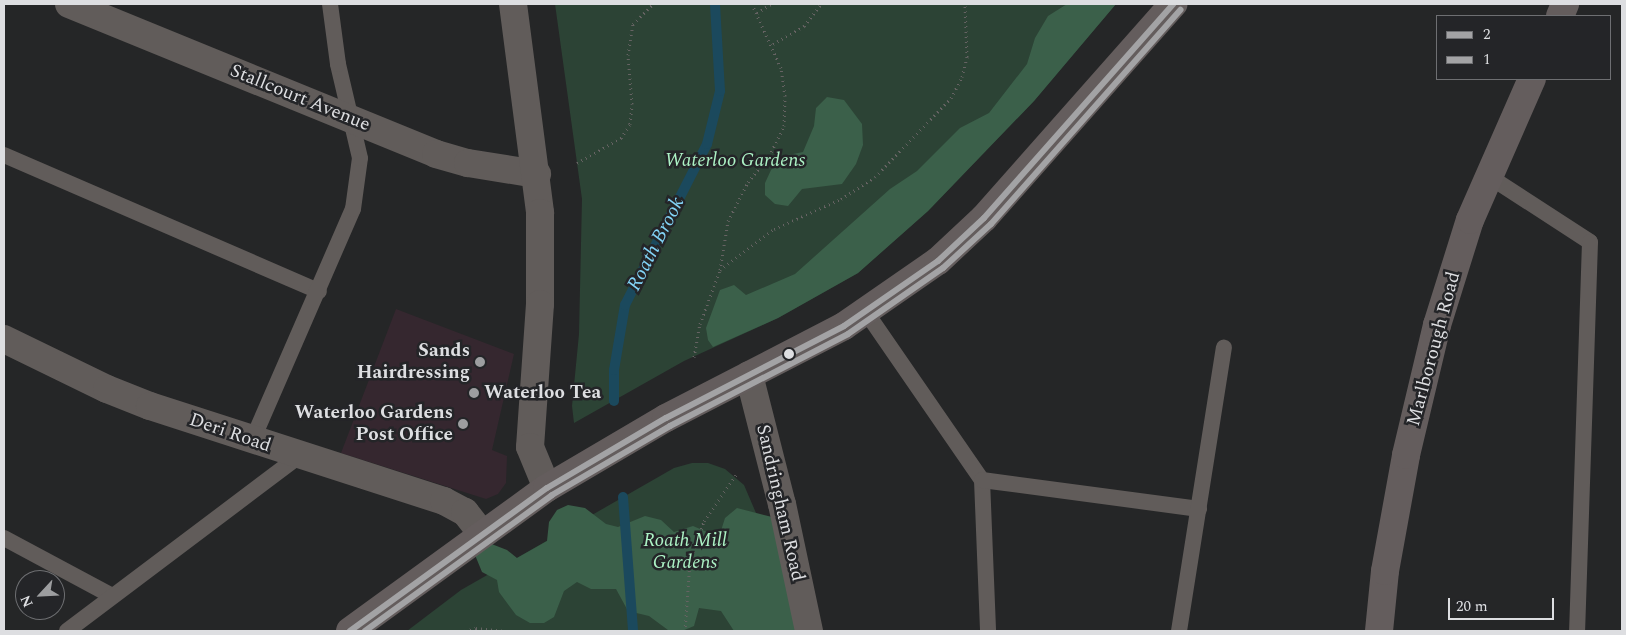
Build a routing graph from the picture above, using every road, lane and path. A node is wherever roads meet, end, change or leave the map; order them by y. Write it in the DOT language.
graph roads {
  1 [pos="69,4"];
  2 [pos="330,4"];
  3 [pos="512,4"];
  4 [pos="653,4"];
  5 [pos="752,4"];
  6 [pos="771,4"];
  7 [pos="821,4"];
  8 [pos="965,4"];
  9 [pos="1173,4"];
  10 [pos="757,13"];
  11 [pos="773,44"];
  12 [pos="1532,80"];
  13 [pos="352,119"];
  14 [pos="4,155"];
  15 [pos="577,163"];
  16 [pos="537,174"];
  17 [pos="1490,177"];
  18 [pos="720,270"];
  19 [pos="319,291"];
  20 [pos="866,312"];
  21 [pos="4,339"];
  22 [pos="1224,348"];
  23 [pos="694,357"];
  24 [pos="749,375"];
  25 [pos="252,441"];
  26 [pos="299,456"];
  27 [pos="736,476"];
  28 [pos="982,480"];
  29 [pos="554,484"];
  30 [pos="1199,509"];
  31 [pos="482,534"];
  32 [pos="4,538"];
  33 [pos="112,596"];
  34 [pos="67,631"];
  35 [pos="350,631"];
  36 [pos="466,631"];
  37 [pos="505,631"];
  38 [pos="685,631"];
  39 [pos="809,631"];
  40 [pos="988,631"];
  41 [pos="1179,631"];
  42 [pos="1379,631"];
  43 [pos="1577,631"];
  1 -- 13 [label="street, Stallcourt Avenue"];
  2 -- 13 [label="lane"];
  3 -- 16 [label="street"];
  4 -- 15 [label="path"];
  5 -- 10 [label="path"];
  6 -- 10 [label="path"];
  7 -- 11 [label="path"];
  8 -- 18 [label="path"];
  9 -- 20 [label="street"];
  10 -- 11 [label="path"];
  11 -- 18 [label="path"];
  12 -- 17 [label="street, Marlborough Road"];
  13 -- 16 [label="street, Stallcourt Avenue"];
  13 -- 19 [label="lane"];
  14 -- 19 [label="lane"];
  16 -- 29 [label="street"];
  17 -- 42 [label="street, Marlborough Road"];
  17 -- 43 [label="lane"];
  18 -- 23 [label="path"];
  19 -- 25 [label="lane"];
  20 -- 24 [label="street"];
  20 -- 28 [label="lane"];
  21 -- 25 [label="street, Deri Road"];
  22 -- 30 [label="lane"];
  24 -- 29 [label="street"];
  24 -- 39 [label="street, Sandringham Road"];
  25 -- 26 [label="street, Deri Road"];
  26 -- 31 [label="street, Deri Road"];
  26 -- 33 [label="lane"];
  27 -- 38 [label="path"];
  28 -- 30 [label="lane"];
  28 -- 40 [label="lane"];
  29 -- 31 [label="street"];
  30 -- 41 [label="lane"];
  31 -- 35 [label="street"];
  32 -- 33 [label="lane"];
  33 -- 34 [label="lane"];
  36 -- 37 [label="path"];
}
